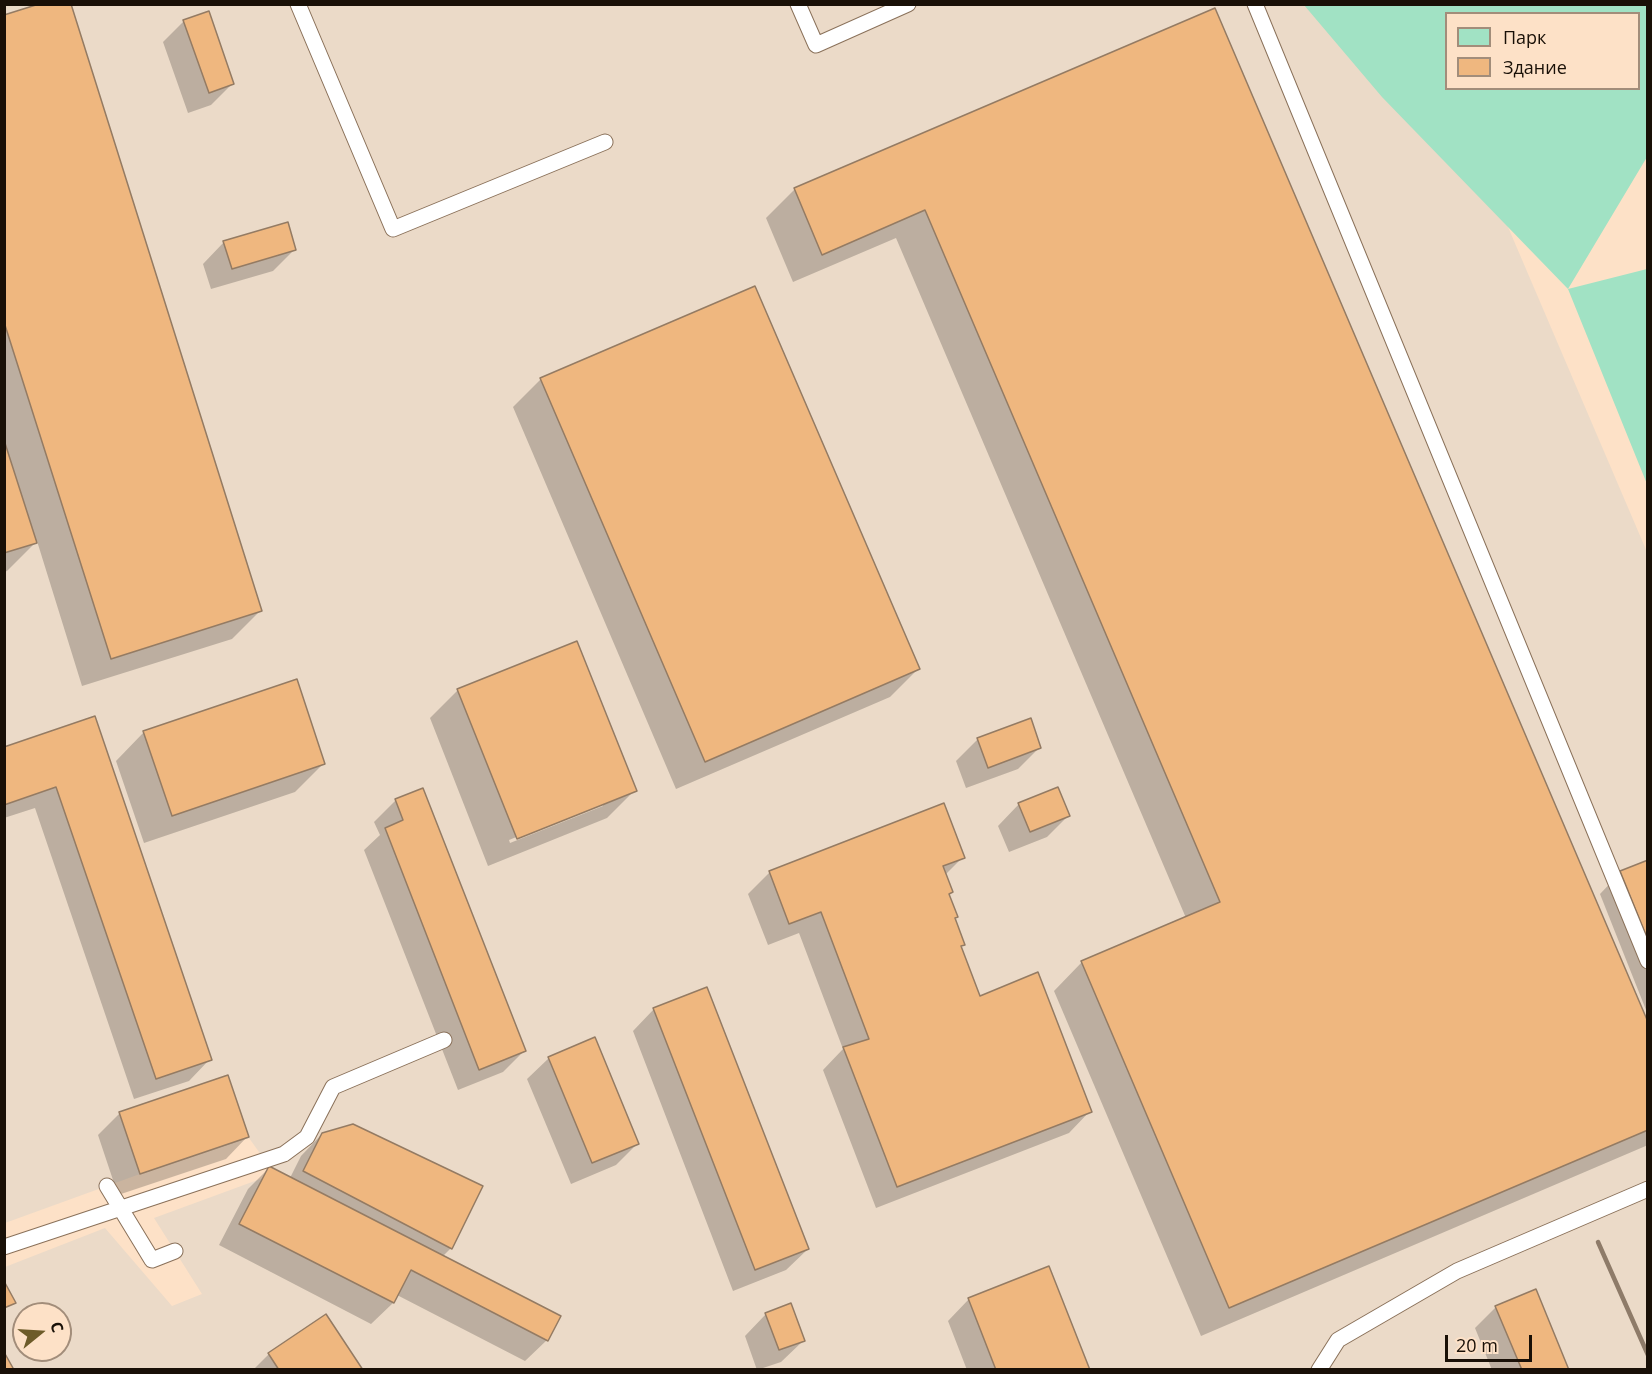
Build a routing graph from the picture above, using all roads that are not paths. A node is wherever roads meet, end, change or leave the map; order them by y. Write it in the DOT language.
graph roads {
  1 [pos="298,4"];
  2 [pos="798,4"];
  3 [pos="908,4"];
  4 [pos="1255,4"];
  5 [pos="605,142"];
  6 [pos="1647,961"];
  7 [pos="444,1040"];
  8 [pos="107,1186"];
  9 [pos="1647,1189"];
  10 [pos="120,1208"];
  11 [pos="4,1247"];
  12 [pos="175,1251"];
  13 [pos="1319,1370"];
  1 -- 5 [label="lane"];
  2 -- 3 [label="lane"];
  4 -- 6 [label="lane"];
  7 -- 10 [label="lane"];
  8 -- 10 [label="lane"];
  9 -- 13 [label="lane"];
  10 -- 11 [label="lane"];
  10 -- 12 [label="lane"];
}
